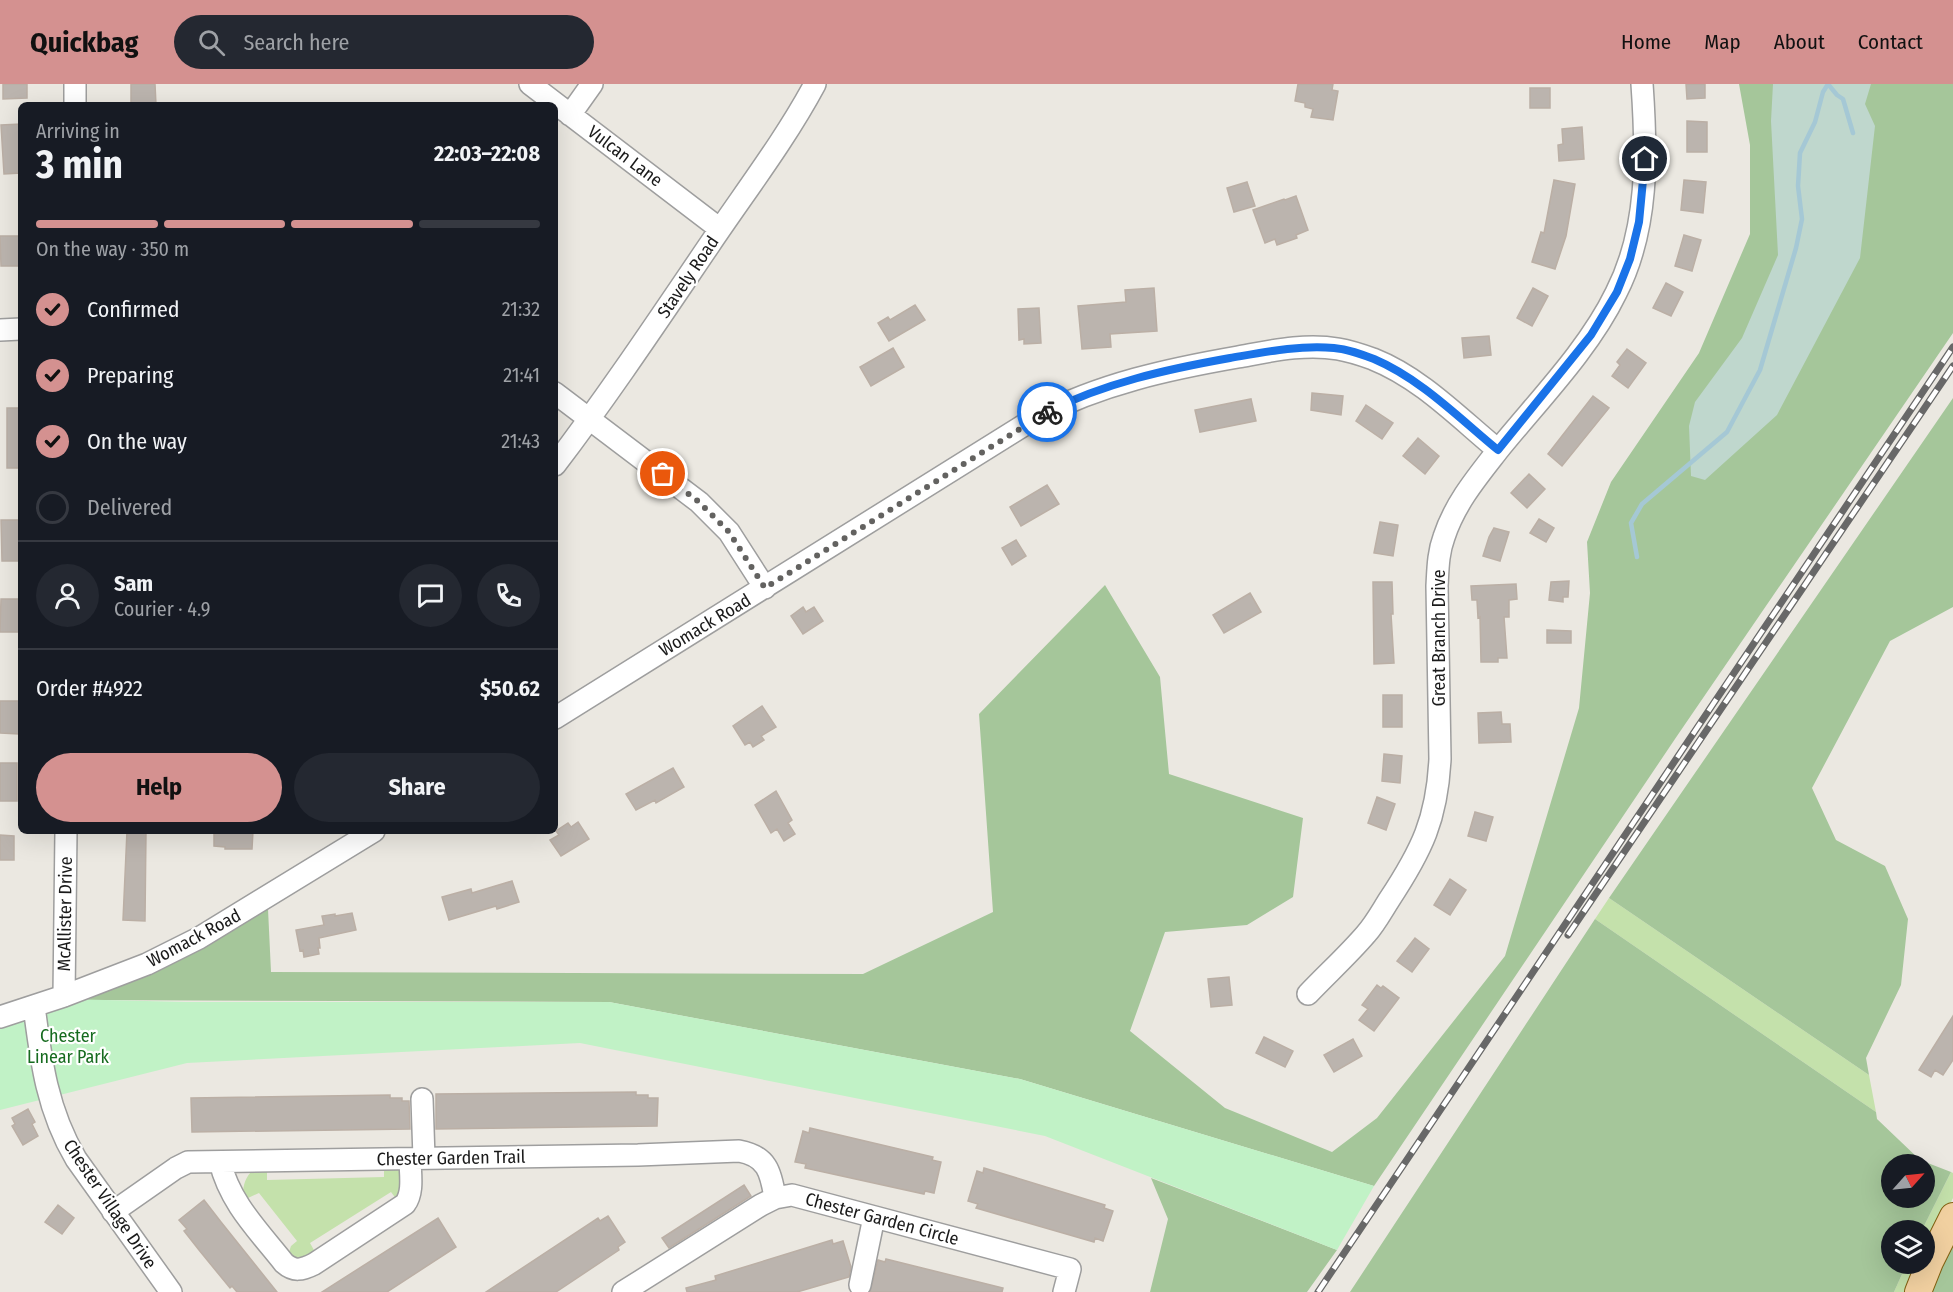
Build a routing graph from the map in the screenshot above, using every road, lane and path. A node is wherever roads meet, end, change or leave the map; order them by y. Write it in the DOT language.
graph roads {
  1 [pos="75,84"];
  2 [pos="530,84"];
  3 [pos="592,84"];
  4 [pos="815,84"];
  5 [pos="1642,84"];
  6 [pos="75,102"];
  7 [pos="553,102"];
  8 [pos="558,106"];
  9 [pos="570,115"];
  10 [pos="720,229"];
  11 [pos="18,329"];
  12 [pos="0,330"];
  13 [pos="558,395"];
  14 [pos="590,420"];
  15 [pos="1498,450"];
  16 [pos="558,461"];
  17 [pos="765,588"];
  18 [pos="558,716"];
  19 [pos="66,834"];
  20 [pos="369,834"];
  21 [pos="1308,994"];
  22 [pos="64,996"];
  23 [pos="34,1006"];
  24 [pos="0,1017"];
  25 [pos="422,1098"];
  26 [pos="417,1159"];
  27 [pos="220,1162"];
  28 [pos="775,1198"];
  29 [pos="113,1212"];
  30 [pos="1953,1216"];
  31 [pos="874,1217"];
  32 [pos="860,1285"];
  33 [pos="171,1292"];
  34 [pos="623,1292"];
  35 [pos="1064,1292"];
  36 [pos="1918,1292"];
  1 -- 6 [label="street"];
  2 -- 7 [label="street, Vulcan Lane"];
  3 -- 9 [label="street"];
  4 -- 10 [label="street, Stavely Road"];
  5 -- 15 [label="street, Great Branch Drive"];
  8 -- 9 [label="street, Vulcan Lane"];
  9 -- 10 [label="street, Vulcan Lane"];
  10 -- 14 [label="street, Stavely Road"];
  11 -- 12 [label="street"];
  13 -- 14 [label="street"];
  14 -- 16 [label="street, Stavely Road"];
  14 -- 17 [label="street"];
  15 -- 17 [label="street, Womack Road"];
  15 -- 21 [label="street, Great Branch Drive"];
  17 -- 18 [label="street, Womack Road"];
  19 -- 22 [label="street, McAllister Drive"];
  20 -- 22 [label="street, Womack Road"];
  22 -- 23 [label="street, Womack Road"];
  23 -- 24 [label="street, Womack Road"];
  23 -- 29 [label="street, Chester Village Drive"];
  25 -- 26 [label="street"];
  26 -- 27 [label="street, Chester Garden Trail"];
  26 -- 27 [label="street"];
  26 -- 28 [label="street, Chester Garden Trail"];
  27 -- 29 [label="street, Chester Garden Trail"];
  28 -- 31 [label="street, Chester Garden Circle"];
  28 -- 34 [label="street"];
  29 -- 33 [label="street, Chester Village Drive"];
  30 -- 36 [label="main road"];
  31 -- 32 [label="street"];
  31 -- 35 [label="street, Chester Garden Circle"];
}
